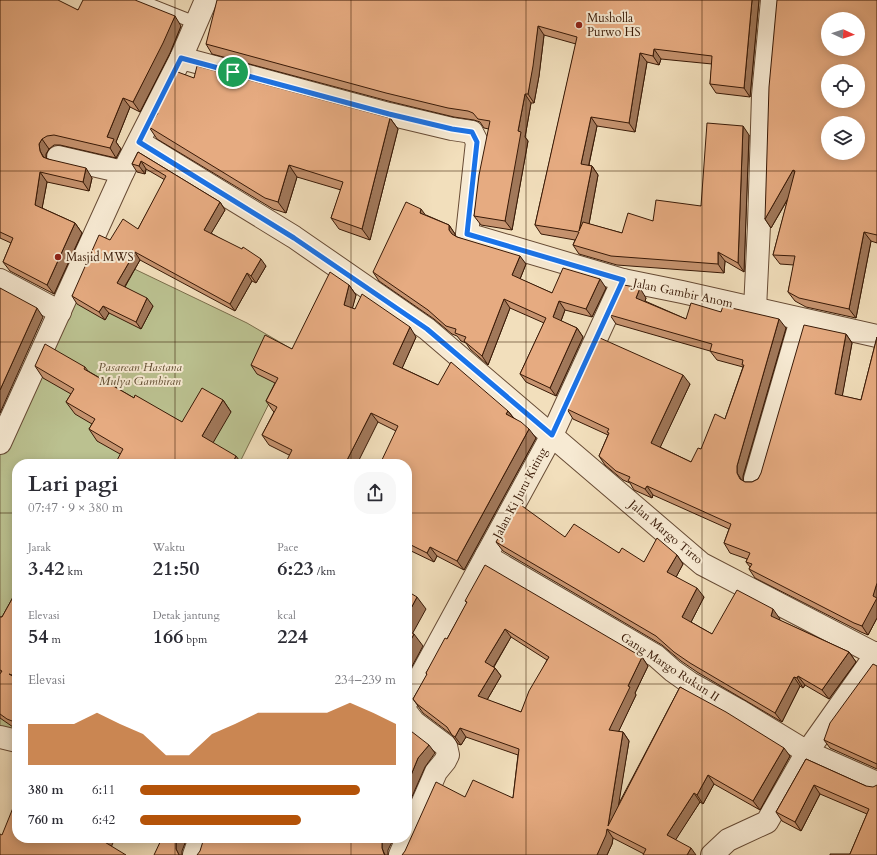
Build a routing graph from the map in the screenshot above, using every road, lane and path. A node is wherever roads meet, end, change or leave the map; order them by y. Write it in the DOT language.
graph roads {
  1 [pos="138,0"];
  2 [pos="206,0"];
  3 [pos="772,0"];
  4 [pos="196,23"];
  5 [pos="181,58"];
  6 [pos="139,142"];
  7 [pos="58,157"];
  8 [pos="123,172"];
  9 [pos="0,280"];
  10 [pos="623,280"];
  11 [pos="755,309"];
  12 [pos="60,312"];
  13 [pos="801,320"];
  14 [pos="877,336"];
  15 [pos="552,435"];
  16 [pos="0,442"];
  17 [pos="755,479"];
  18 [pos="486,556"];
  19 [pos="877,654"];
  20 [pos="412,692"];
  21 [pos="412,719"];
  22 [pos="0,737"];
  23 [pos="12,741"];
  24 [pos="807,752"];
  25 [pos="877,783"];
  26 [pos="412,832"];
  27 [pos="198,843"];
  28 [pos="407,843"];
  29 [pos="403,854"];
  30 [pos="194,855"];
  31 [pos="712,855"];
  1 -- 4 [label="lane"];
  2 -- 4 [label="street"];
  3 -- 11 [label="street"];
  4 -- 5 [label="street"];
  5 -- 6 [label="street"];
  5 -- 10 [label="street, Jalan Gambir Anom"];
  6 -- 8 [label="street"];
  6 -- 15 [label="street, Jalan Margo Tirto"];
  7 -- 8 [label="street"];
  8 -- 12 [label="street"];
  9 -- 12 [label="street"];
  10 -- 11 [label="street, Jalan Gambir Anom"];
  10 -- 15 [label="street, Jalan Ki Juru Kiting"];
  11 -- 13 [label="street, Jalan Gambir Anom"];
  12 -- 16 [label="street"];
  13 -- 14 [label="street, Jalan Gambir Anom"];
  13 -- 17 [label="street"];
  15 -- 18 [label="street, Jalan Ki Juru Kiting"];
  15 -- 19 [label="street, Jalan Margo Tirto"];
  18 -- 20 [label="street, Jalan Ki Juru Kiting"];
  18 -- 24 [label="street, Gang Margo Rukun II"];
  19 -- 24 [label="street"];
  21 -- 26 [label="street"];
  22 -- 23 [label="street"];
  24 -- 25 [label="street, Gang Margo Rukun II"];
  24 -- 31 [label="street"];
  27 -- 30 [label="street"];
  28 -- 29 [label="street"];
}
